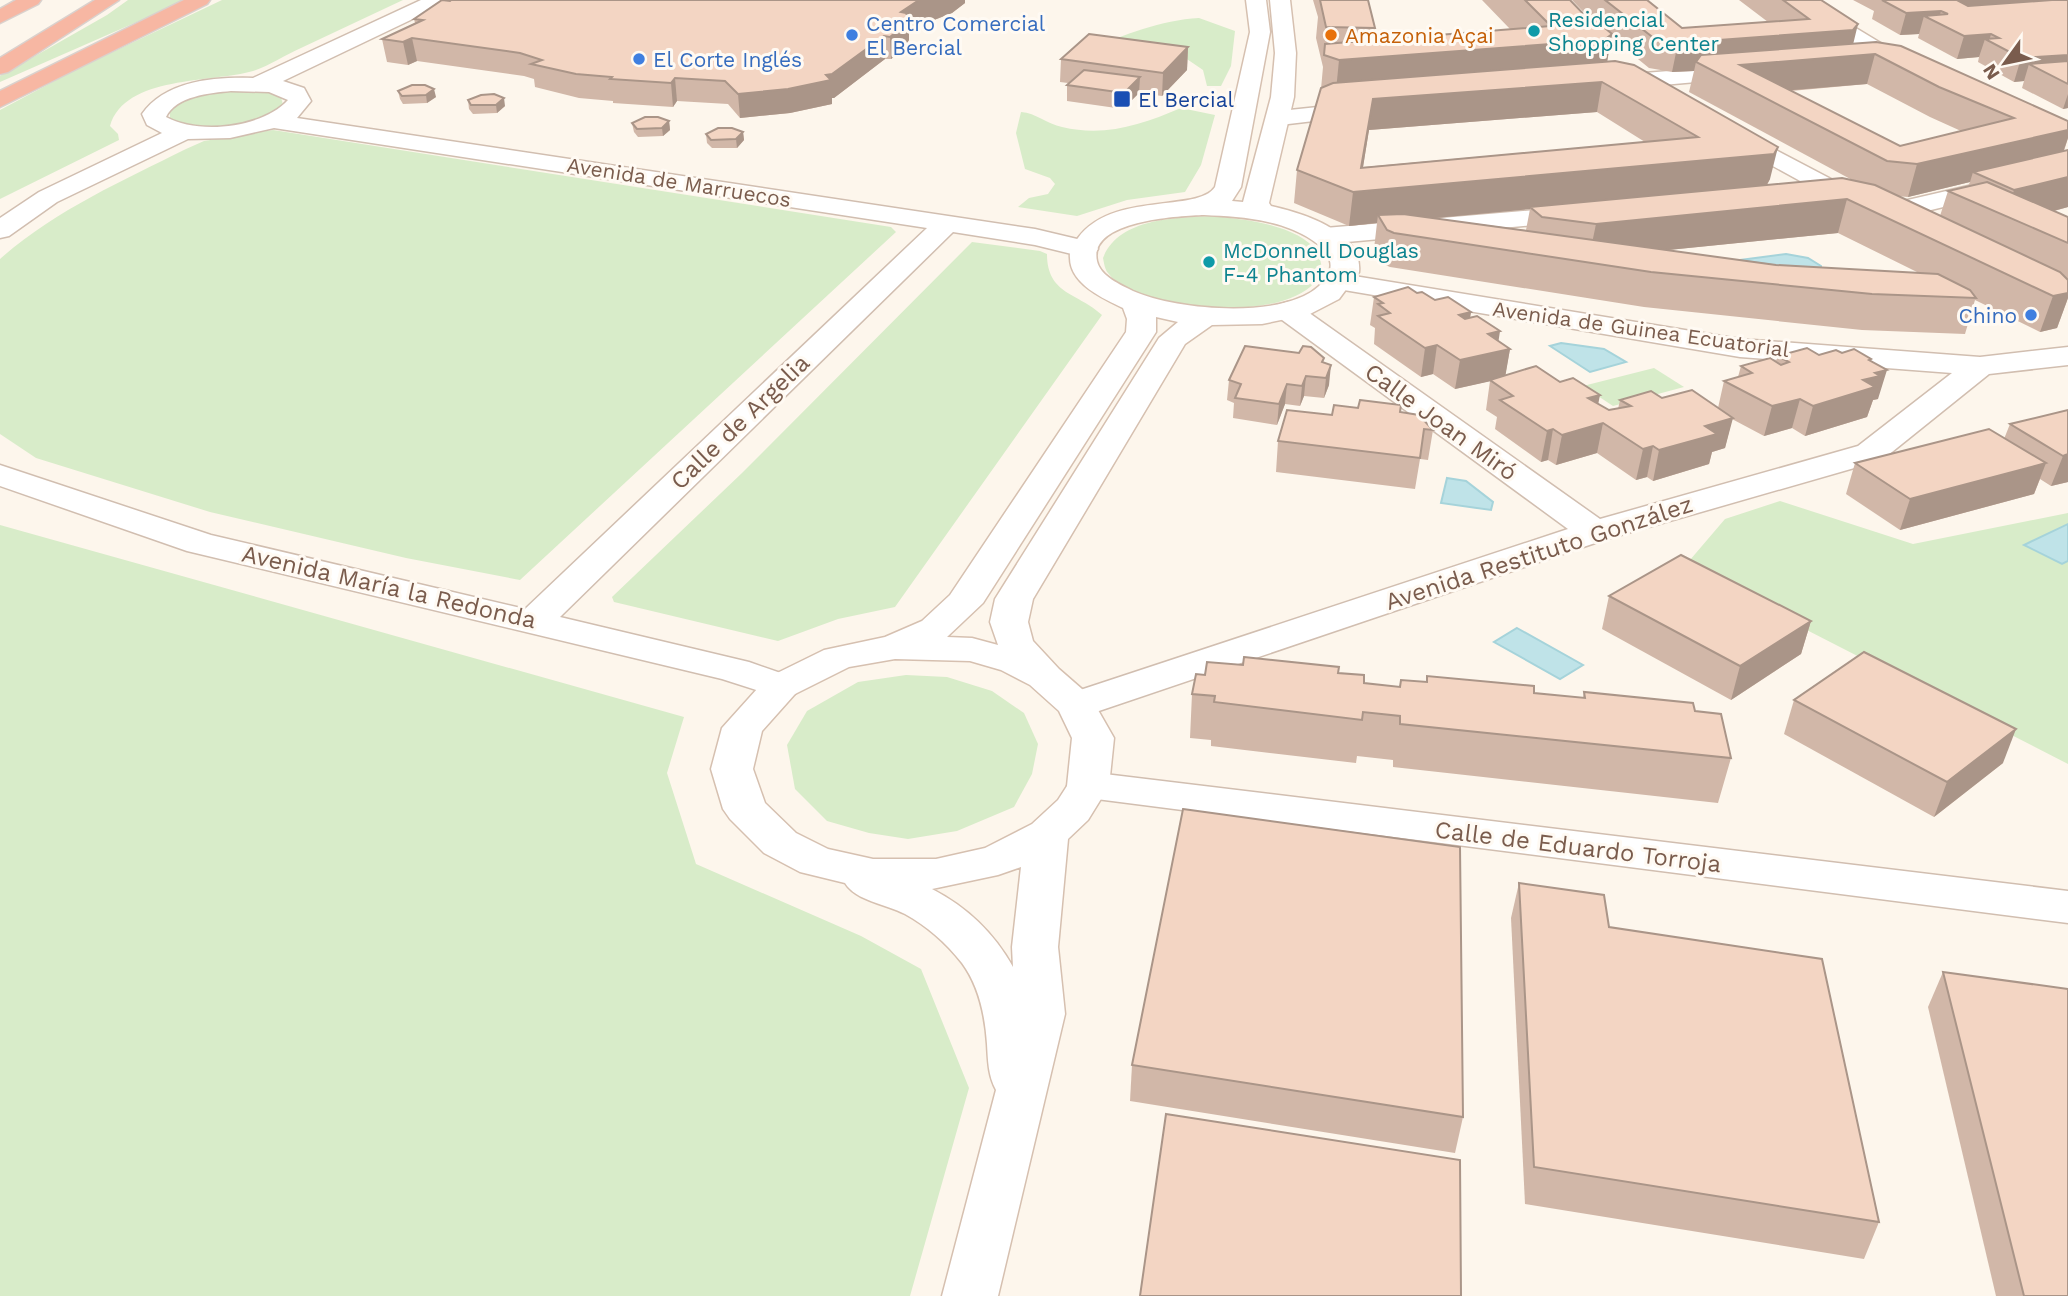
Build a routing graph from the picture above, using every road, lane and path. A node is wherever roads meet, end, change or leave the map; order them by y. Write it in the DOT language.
graph roads {
  1 [pos="31,0"];
  2 [pos="109,0"];
  3 [pos="199,0"];
  4 [pos="437,0"];
  5 [pos="462,0"];
  6 [pos="1256,0"];
  7 [pos="1280,0"];
  8 [pos="1805,0"];
  9 [pos="53,7"];
  10 [pos="0,17"];
  11 [pos="0,38"];
  12 [pos="1607,57"];
  13 [pos="1892,61"];
  14 [pos="1851,64"];
  15 [pos="0,66"];
  16 [pos="1771,70"];
  17 [pos="1925,78"];
  18 [pos="1636,80"];
  19 [pos="257,83"];
  20 [pos="1581,86"];
  21 [pos="0,88"];
  22 [pos="0,100"];
  23 [pos="1671,100"];
  24 [pos="284,107"];
  25 [pos="1390,107"];
  26 [pos="1280,118"];
  27 [pos="1706,120"];
  28 [pos="185,131"];
  29 [pos="2068,170"];
  30 [pos="1835,192"];
  31 [pos="1793,195"];
  32 [pos="1203,207"];
  33 [pos="1262,212"];
  34 [pos="1600,212"];
  35 [pos="1881,214"];
  36 [pos="947,223"];
  37 [pos="1104,228"];
  38 [pos="0,230"];
  39 [pos="1918,232"];
  40 [pos="1325,236"];
  41 [pos="1084,249"];
  42 [pos="1342,282"];
  43 [pos="1136,304"];
  44 [pos="1288,311"];
  45 [pos="1205,317"];
  46 [pos="2068,356"];
  47 [pos="1980,366"];
  48 [pos="0,475"];
  49 [pos="1595,532"];
  50 [pos="534,621"];
  51 [pos="895,647"];
  52 [pos="1044,677"];
  53 [pos="781,686"];
  54 [pos="1076,705"];
  55 [pos="1088,786"];
  56 [pos="1047,834"];
  57 [pos="816,861"];
  58 [pos="2068,907"];
  59 [pos="1018,1104"];
  60 [pos="970,1296"];
  1 -- 10 [label="highway"];
  2 -- 15 [label="highway"];
  3 -- 21 [label="highway"];
  3 -- 22 [label="highway"];
  4 -- 19 [label="street"];
  5 -- 24 [label="street"];
  6 -- 32 [label="street"];
  7 -- 26 [label="street"];
  8 -- 13 [label="street"];
  9 -- 11 [label="highway"];
  12 -- 18 [label="street"];
  13 -- 14 [label="street"];
  13 -- 17 [label="street"];
  16 -- 18 [label="street"];
  18 -- 20 [label="street"];
  18 -- 23 [label="street"];
  19 -- 24 [label="street"];
  19 -- 28 [label="street"];
  24 -- 28 [label="street"];
  24 -- 36 [label="street, Avenida de Marruecos"];
  24 -- 37 [label="street, Avenida de Marruecos"];
  25 -- 26 [label="street"];
  26 -- 33 [label="street"];
  27 -- 30 [label="street"];
  28 -- 38 [label="street"];
  29 -- 35 [label="street"];
  30 -- 31 [label="street"];
  30 -- 35 [label="street"];
  32 -- 33 [label="street"];
  32 -- 37 [label="street"];
  33 -- 40 [label="street"];
  34 -- 40 [label="street"];
  35 -- 39 [label="street"];
  36 -- 41 [label="street, Avenida de Marruecos"];
  36 -- 50 [label="street, Calle de Argelia"];
  37 -- 41 [label="street"];
  40 -- 42 [label="street"];
  41 -- 43 [label="street"];
  42 -- 44 [label="street"];
  42 -- 47 [label="street, Avenida de Guinea Ecuatorial"];
  43 -- 45 [label="street"];
  43 -- 51 [label="street"];
  44 -- 45 [label="street"];
  44 -- 49 [label="street, Calle Joan Miró"];
  45 -- 52 [label="street"];
  46 -- 47 [label="street, Avenida de Guinea Ecuatorial"];
  47 -- 49 [label="street, Avenida Restituto González"];
  48 -- 50 [label="street, Avenida María la Redonda"];
  49 -- 54 [label="street, Avenida Restituto González"];
  50 -- 53 [label="street, Avenida María la Redonda"];
  51 -- 52 [label="street"];
  51 -- 53 [label="street"];
  52 -- 54 [label="street"];
  53 -- 57 [label="street"];
  54 -- 55 [label="street"];
  55 -- 56 [label="street"];
  55 -- 58 [label="street, Calle de Eduardo Torroja"];
  56 -- 57 [label="street"];
  56 -- 59 [label="street"];
  57 -- 59 [label="street"];
  59 -- 60 [label="street"];
}
